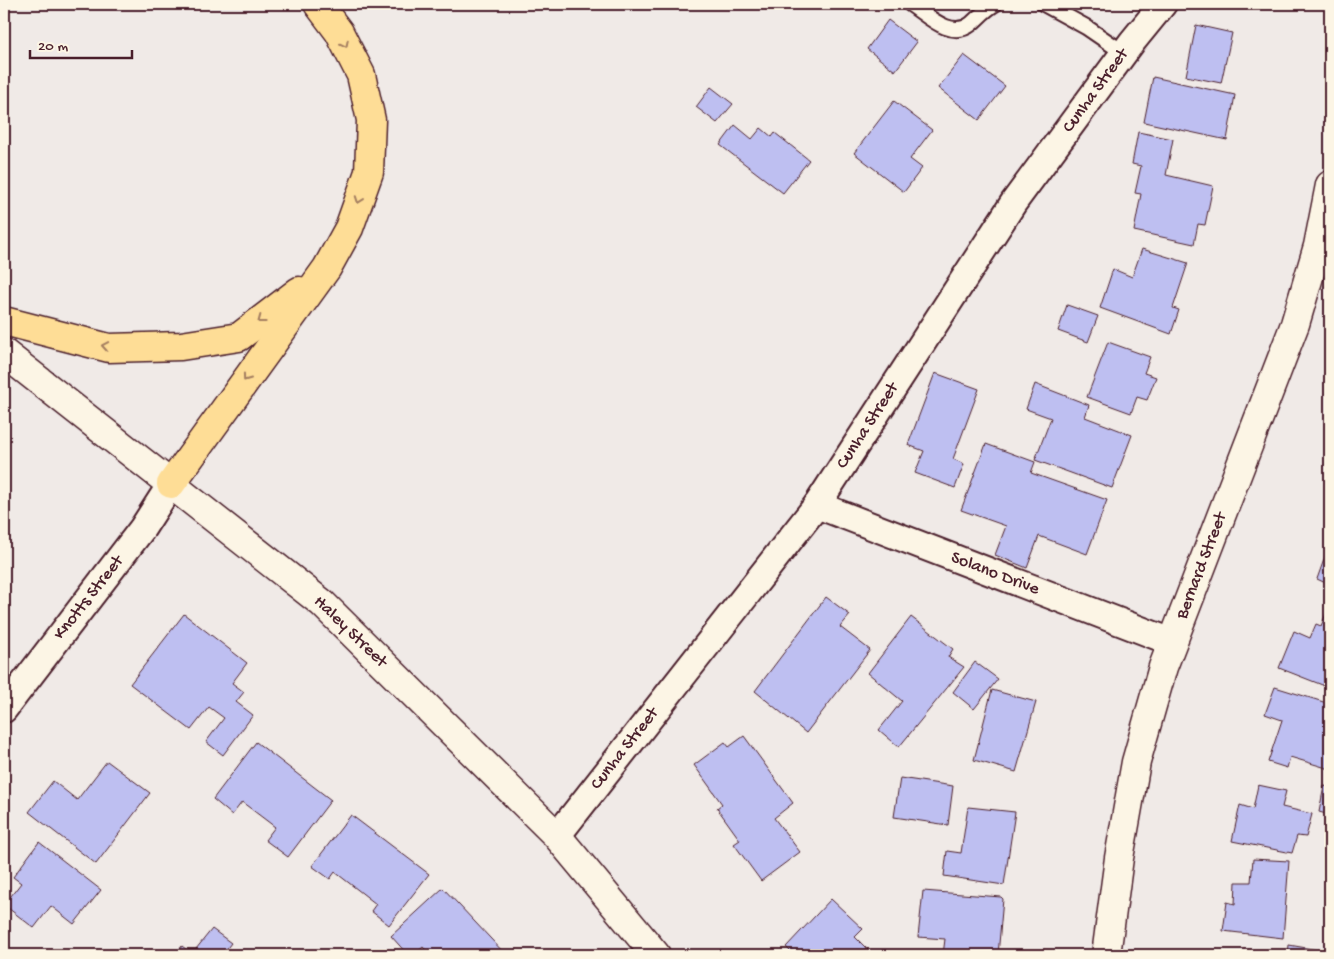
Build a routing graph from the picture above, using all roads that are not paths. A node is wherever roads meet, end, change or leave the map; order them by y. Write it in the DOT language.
graph roads {
  1 [pos="318,4"];
  2 [pos="910,4"];
  3 [pos="995,4"];
  4 [pos="1044,4"];
  5 [pos="1163,4"];
  6 [pos="1124,54"];
  7 [pos="1330,185"];
  8 [pos="326,268"];
  9 [pos="4,321"];
  10 [pos="4,353"];
  11 [pos="171,484"];
  12 [pos="817,505"];
  13 [pos="1172,642"];
  14 [pos="4,709"];
  15 [pos="557,836"];
  16 [pos="656,955"];
  17 [pos="1106,955"];
  1 -- 8 [label="highway, one-way"];
  2 -- 3 [label="lane"];
  4 -- 6 [label="lane"];
  5 -- 6 [label="street, Cunha Street"];
  6 -- 12 [label="street, Cunha Street"];
  7 -- 13 [label="main road, Bernard Street"];
  8 -- 9 [label="highway, one-way"];
  8 -- 11 [label="highway, one-way"];
  10 -- 11 [label="main road, Haley Street"];
  11 -- 14 [label="street, Knotts Street"];
  11 -- 15 [label="main road, Haley Street"];
  12 -- 13 [label="street, Solano Drive"];
  12 -- 15 [label="street, Cunha Street"];
  13 -- 17 [label="main road, Bernard Street"];
  15 -- 16 [label="main road, Haley Street"];
}
